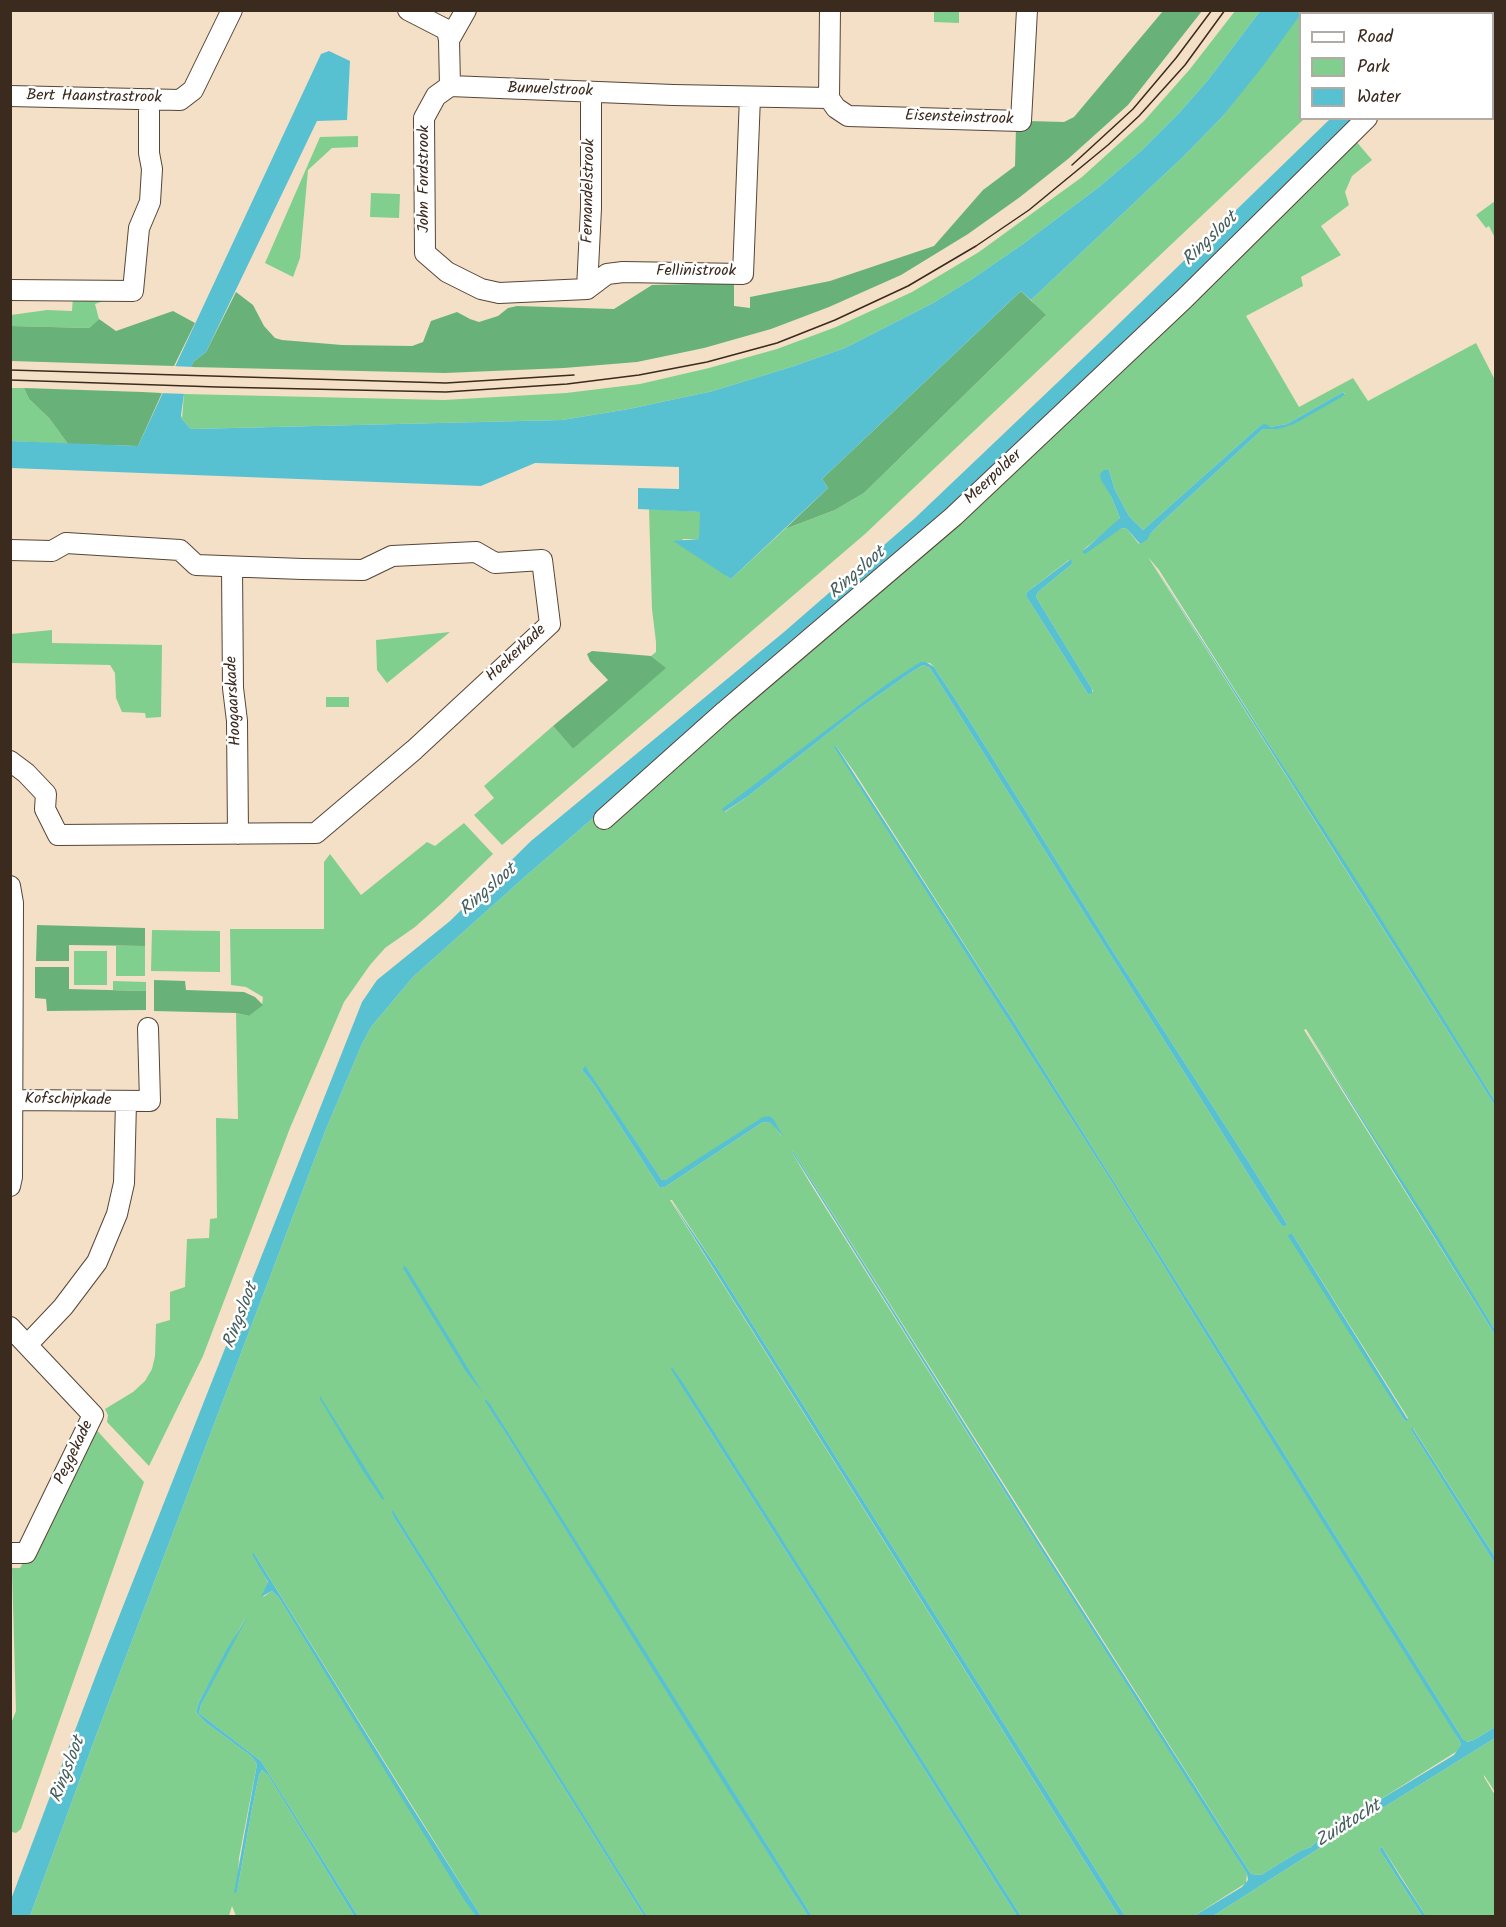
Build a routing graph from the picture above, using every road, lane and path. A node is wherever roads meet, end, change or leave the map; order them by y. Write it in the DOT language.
graph roads {
  1 [pos="232,10"];
  2 [pos="408,10"];
  3 [pos="466,10"];
  4 [pos="830,10"];
  5 [pos="1027,10"];
  6 [pos="449,40"];
  7 [pos="450,86"];
  8 [pos="591,92"];
  9 [pos="10,96"];
  10 [pos="750,97"];
  11 [pos="829,98"];
  12 [pos="149,99"];
  13 [pos="1365,120"];
  14 [pos="587,289"];
  15 [pos="10,290"];
  16 [pos="10,550"];
  17 [pos="232,567"];
  18 [pos="10,761"];
  19 [pos="604,819"];
  20 [pos="238,834"];
  21 [pos="10,886"];
  22 [pos="148,1028"];
  23 [pos="11,1058"];
  24 [pos="11,1100"];
  25 [pos="126,1102"];
  26 [pos="10,1186"];
  27 [pos="11,1330"];
  28 [pos="28,1344"];
  29 [pos="10,1553"];
  1 -- 12 [label="street, Bert Haanstrastrook"];
  2 -- 6 [label="street"];
  3 -- 6 [label="street"];
  4 -- 11 [label="street"];
  5 -- 11 [label="street, Eisensteinstrook"];
  6 -- 7 [label="street"];
  7 -- 8 [label="street, Bunuelstrook"];
  7 -- 14 [label="street, John Fordstrook"];
  8 -- 10 [label="street, Bunuelstrook"];
  8 -- 14 [label="street, Fernandelstrook"];
  9 -- 12 [label="street, Bert Haanstrastrook"];
  10 -- 11 [label="street, Bunuelstrook"];
  10 -- 14 [label="street, Fellinistrook"];
  12 -- 15 [label="street"];
  13 -- 19 [label="street, Meerpolder"];
  16 -- 17 [label="street, Hoekerkade"];
  17 -- 20 [label="street, Hoogaarskade"];
  17 -- 20 [label="street, Hoekerkade"];
  18 -- 20 [label="street, Hoekerkade"];
  21 -- 23 [label="street"];
  22 -- 25 [label="street, Kofschipkade"];
  23 -- 24 [label="street"];
  24 -- 25 [label="street, Kofschipkade"];
  24 -- 26 [label="street"];
  25 -- 28 [label="street, Kofschipkade"];
  27 -- 28 [label="street, Peggekade"];
  28 -- 29 [label="street, Peggekade"];
}
